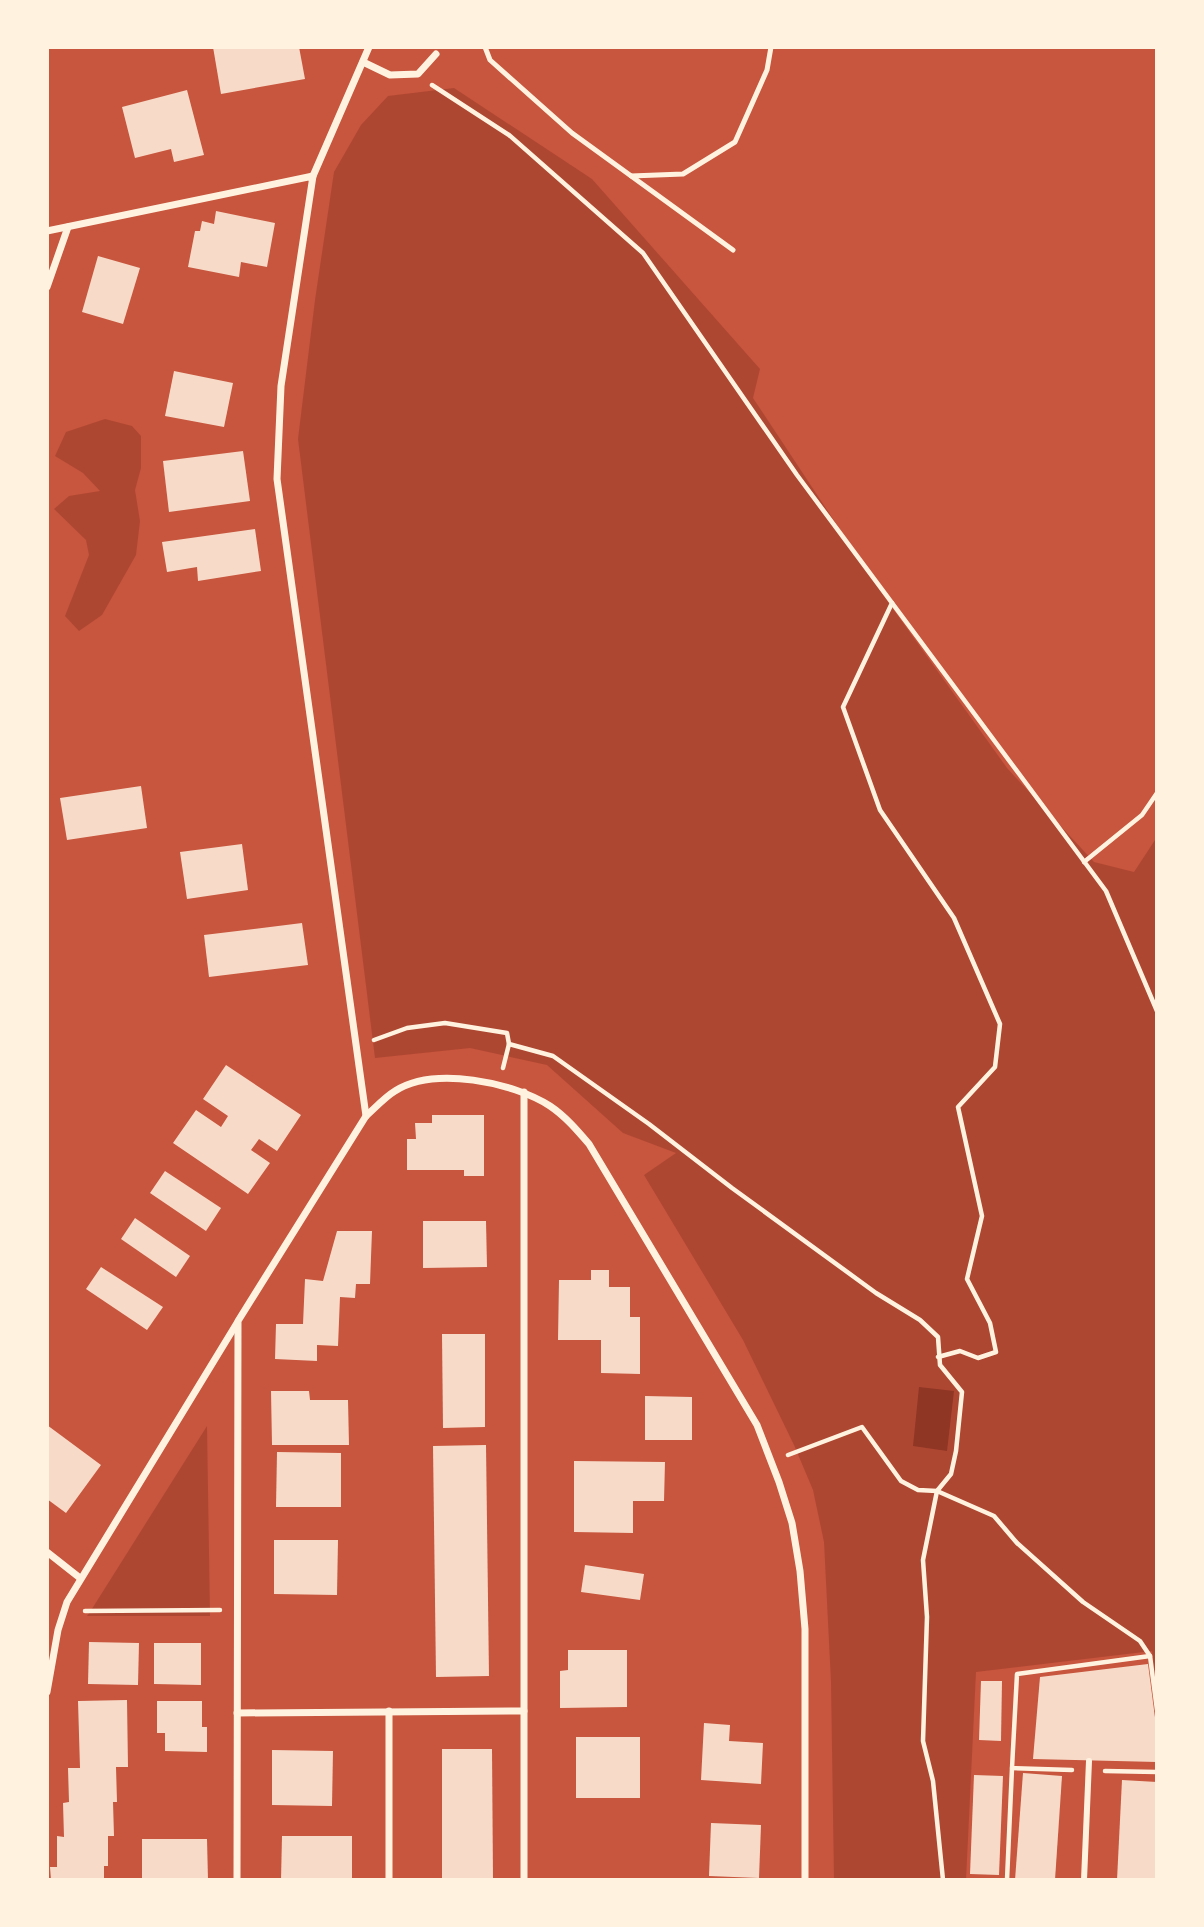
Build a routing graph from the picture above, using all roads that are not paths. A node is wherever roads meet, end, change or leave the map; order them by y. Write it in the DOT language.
graph roads {
  1 [pos="369,47"];
  2 [pos="485,47"];
  3 [pos="771,47"];
  4 [pos="436,54"];
  5 [pos="363,62"];
  6 [pos="313,176"];
  7 [pos="631,176"];
  8 [pos="68,227"];
  9 [pos="47,231"];
  10 [pos="733,250"];
  11 [pos="47,287"];
  12 [pos="524,1092"];
  13 [pos="366,1116"];
  14 [pos="238,1321"];
  15 [pos="47,1552"];
  16 [pos="80,1578"];
  17 [pos="50,1657"];
  18 [pos="47,1692"];
  19 [pos="389,1711"];
  20 [pos="524,1712"];
  21 [pos="237,1713"];
  22 [pos="1089,1761"];
  23 [pos="237,1880"];
  24 [pos="388,1880"];
  25 [pos="524,1880"];
  26 [pos="804,1880"];
  27 [pos="1084,1880"];
  1 -- 5 [label="street"];
  2 -- 7 [label="lane"];
  3 -- 7 [label="lane"];
  4 -- 5 [label="street"];
  5 -- 6 [label="street"];
  6 -- 8 [label="street"];
  6 -- 13 [label="street"];
  7 -- 10 [label="lane"];
  8 -- 9 [label="street"];
  8 -- 11 [label="street"];
  12 -- 13 [label="street"];
  12 -- 20 [label="street"];
  12 -- 26 [label="street"];
  13 -- 14 [label="street"];
  14 -- 16 [label="street"];
  14 -- 21 [label="street"];
  15 -- 16 [label="street"];
  16 -- 17 [label="street"];
  17 -- 18 [label="street"];
  19 -- 20 [label="street"];
  19 -- 21 [label="street"];
  19 -- 24 [label="street"];
  20 -- 25 [label="street"];
  21 -- 23 [label="street"];
  22 -- 27 [label="street"];
}
